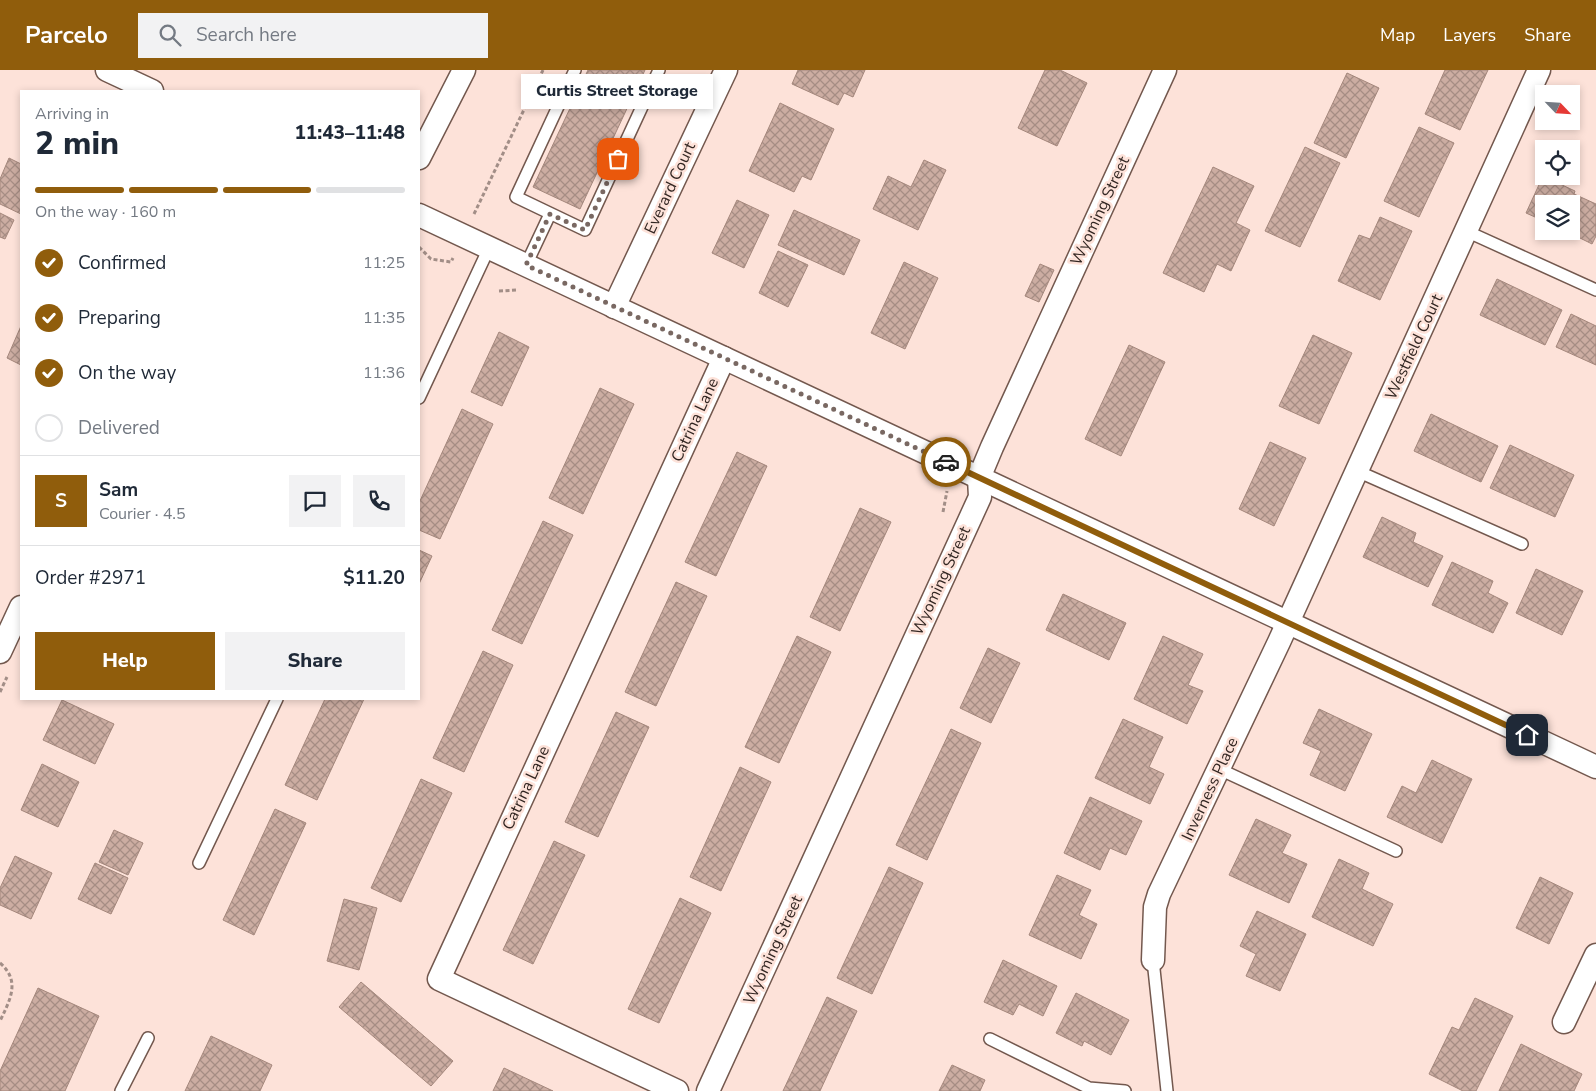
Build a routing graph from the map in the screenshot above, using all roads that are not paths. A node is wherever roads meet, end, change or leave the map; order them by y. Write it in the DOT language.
graph roads {
  1 [pos="107,70"];
  2 [pos="464,70"];
  3 [pos="575,70"];
  4 [pos="659,70"];
  5 [pos="726,70"];
  6 [pos="1165,70"];
  7 [pos="1538,70"];
  8 [pos="150,90"];
  9 [pos="420,156"];
  10 [pos="550,214"];
  11 [pos="420,215"];
  12 [pos="1466,231"];
  13 [pos="489,248"];
  14 [pos="526,265"];
  15 [pos="1596,290"];
  16 [pos="614,306"];
  17 [pos="724,358"];
  18 [pos="420,396"];
  19 [pos="1357,471"];
  20 [pos="979,478"];
  21 [pos="1522,544"];
  22 [pos="20,609"];
  23 [pos="1287,623"];
  24 [pos="0,652"];
  25 [pos="277,700"];
  26 [pos="1596,767"];
  27 [pos="1219,769"];
  28 [pos="1396,852"];
  29 [pos="199,863"];
  30 [pos="1596,955"];
  31 [pos="1153,960"];
  32 [pos="1564,1022"];
  33 [pos="148,1038"];
  34 [pos="990,1039"];
  35 [pos="121,1091"];
  36 [pos="677,1091"];
  37 [pos="708,1091"];
  38 [pos="1125,1091"];
  39 [pos="1167,1091"];
  1 -- 8 [label="street"];
  2 -- 9 [label="street"];
  3 -- 10 [label="lane"];
  4 -- 10 [label="lane"];
  5 -- 16 [label="street, Everard Court"];
  6 -- 20 [label="street, Wyoming Street"];
  7 -- 12 [label="street, Westfield Court"];
  10 -- 14 [label="lane"];
  11 -- 13 [label="street"];
  12 -- 15 [label="lane"];
  12 -- 19 [label="street, Westfield Court"];
  13 -- 14 [label="street"];
  13 -- 18 [label="lane"];
  14 -- 16 [label="street"];
  16 -- 17 [label="street"];
  17 -- 20 [label="street"];
  17 -- 36 [label="street, Catrina Lane"];
  19 -- 21 [label="lane"];
  19 -- 23 [label="street, Westfield Court"];
  20 -- 23 [label="street"];
  20 -- 37 [label="street, Wyoming Street"];
  22 -- 24 [label="street"];
  23 -- 26 [label="street"];
  23 -- 27 [label="street, Inverness Place"];
  25 -- 29 [label="lane"];
  27 -- 28 [label="lane"];
  27 -- 31 [label="street, Inverness Place"];
  30 -- 32 [label="street"];
  31 -- 39 [label="lane"];
  33 -- 35 [label="lane"];
  34 -- 38 [label="lane"];
}
